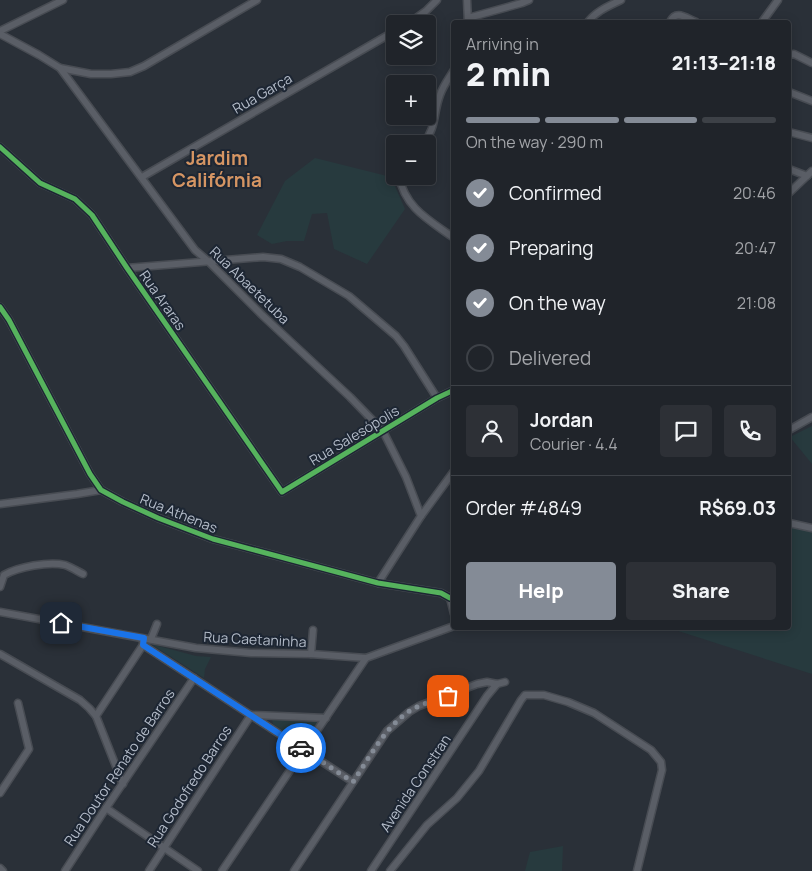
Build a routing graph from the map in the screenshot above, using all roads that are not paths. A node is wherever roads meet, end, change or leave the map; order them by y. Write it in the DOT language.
graph roads {
  1 [pos="63,0"];
  2 [pos="257,0"];
  3 [pos="437,0"];
  4 [pos="467,0"];
  5 [pos="528,0"];
  6 [pos="621,0"];
  7 [pos="778,0"];
  8 [pos="420,15"];
  9 [pos="468,20"];
  10 [pos="590,20"];
  11 [pos="671,20"];
  12 [pos="692,20"];
  13 [pos="763,20"];
  14 [pos="0,32"];
  15 [pos="386,36"];
  16 [pos="791,55"];
  17 [pos="812,63"];
  18 [pos="60,68"];
  19 [pos="451,75"];
  20 [pos="791,93"];
  21 [pos="812,101"];
  22 [pos="791,133"];
  23 [pos="429,135"];
  24 [pos="812,138"];
  25 [pos="0,147"];
  26 [pos="791,169"];
  27 [pos="810,173"];
  28 [pos="142,177"];
  29 [pos="401,185"];
  30 [pos="791,191"];
  31 [pos="451,236"];
  32 [pos="209,262"];
  33 [pos="127,268"];
  34 [pos="0,307"];
  35 [pos="451,391"];
  36 [pos="437,398"];
  37 [pos="812,417"];
  38 [pos="791,429"];
  39 [pos="384,431"];
  40 [pos="451,475"];
  41 [pos="101,490"];
  42 [pos="282,492"];
  43 [pos="0,504"];
  44 [pos="421,516"];
  45 [pos="791,524"];
  46 [pos="812,528"];
  47 [pos="83,574"];
  48 [pos="378,583"];
  49 [pos="0,587"];
  50 [pos="451,596"];
  51 [pos="0,612"];
  52 [pos="157,624"];
  53 [pos="451,627"];
  54 [pos="312,630"];
  55 [pos="146,641"];
  56 [pos="0,654"];
  57 [pos="311,654"];
  58 [pos="366,658"];
  59 [pos="194,678"];
  60 [pos="505,682"];
  61 [pos="497,684"];
  62 [pos="18,703"];
  63 [pos="250,715"];
  64 [pos="96,716"];
  65 [pos="326,718"];
  66 [pos="304,750"];
  67 [pos="353,782"];
  68 [pos="123,784"];
  69 [pos="0,793"];
  70 [pos="106,808"];
  71 [pos="164,847"];
  72 [pos="0,868"];
  73 [pos="3,871"];
  74 [pos="65,871"];
  75 [pos="149,871"];
  76 [pos="198,871"];
  77 [pos="222,871"];
  78 [pos="294,871"];
  79 [pos="371,871"];
  80 [pos="390,871"];
  81 [pos="637,871"];
  1 -- 14 [label="street"];
  2 -- 18 [label="street"];
  3 -- 8 [label="street"];
  4 -- 9 [label="street"];
  5 -- 9 [label="street"];
  6 -- 10 [label="street"];
  7 -- 13 [label="street"];
  11 -- 12 [label="street"];
  14 -- 18 [label="street"];
  15 -- 28 [label="street, Rua Garça"];
  16 -- 17 [label="street"];
  18 -- 28 [label="street, Rua Abaetetuba"];
  19 -- 23 [label="street"];
  20 -- 21 [label="street"];
  22 -- 24 [label="street"];
  25 -- 33 [label="street, Rua Araras"];
  26 -- 27 [label="street"];
  27 -- 30 [label="street"];
  28 -- 32 [label="street, Rua Abaetetuba"];
  29 -- 31 [label="street"];
  32 -- 33 [label="street"];
  32 -- 36 [label="street"];
  32 -- 39 [label="street, Rua Abaetetuba"];
  33 -- 42 [label="street, Rua Araras"];
  34 -- 41 [label="street"];
  35 -- 36 [label="street, Rua Salesópolis"];
  36 -- 39 [label="street, Rua Salesópolis"];
  37 -- 38 [label="street"];
  39 -- 42 [label="street, Rua Salesópolis"];
  39 -- 44 [label="street, Rua Abaetetuba"];
  40 -- 44 [label="street"];
  41 -- 43 [label="street"];
  41 -- 48 [label="street, Rua Athenas"];
  44 -- 48 [label="street"];
  45 -- 46 [label="street"];
  47 -- 49 [label="street"];
  48 -- 50 [label="street, Rua Athenas"];
  51 -- 55 [label="street, Rua Caetaninha"];
  52 -- 55 [label="street"];
  53 -- 58 [label="street"];
  54 -- 57 [label="street"];
  55 -- 57 [label="street, Rua Caetaninha"];
  55 -- 59 [label="street"];
  55 -- 64 [label="street"];
  56 -- 64 [label="street"];
  57 -- 58 [label="street, Rua Caetaninha"];
  58 -- 65 [label="street"];
  59 -- 63 [label="street"];
  59 -- 68 [label="street, Rua Doutor Renato de Barros"];
  60 -- 61 [label="street"];
  61 -- 67 [label="street"];
  61 -- 79 [label="street, Avenida Constran"];
  62 -- 69 [label="street"];
  63 -- 65 [label="street"];
  63 -- 66 [label="street"];
  63 -- 71 [label="street, Rua Godofredo Barros"];
  64 -- 68 [label="street"];
  65 -- 66 [label="street"];
  66 -- 67 [label="street"];
  66 -- 77 [label="street"];
  67 -- 78 [label="street"];
  68 -- 70 [label="street, Rua Doutor Renato de Barros"];
  70 -- 71 [label="street"];
  70 -- 74 [label="street, Rua Doutor Renato de Barros"];
  71 -- 75 [label="street, Rua Godofredo Barros"];
  71 -- 76 [label="street"];
  72 -- 73 [label="street"];
  80 -- 81 [label="street"];
}
